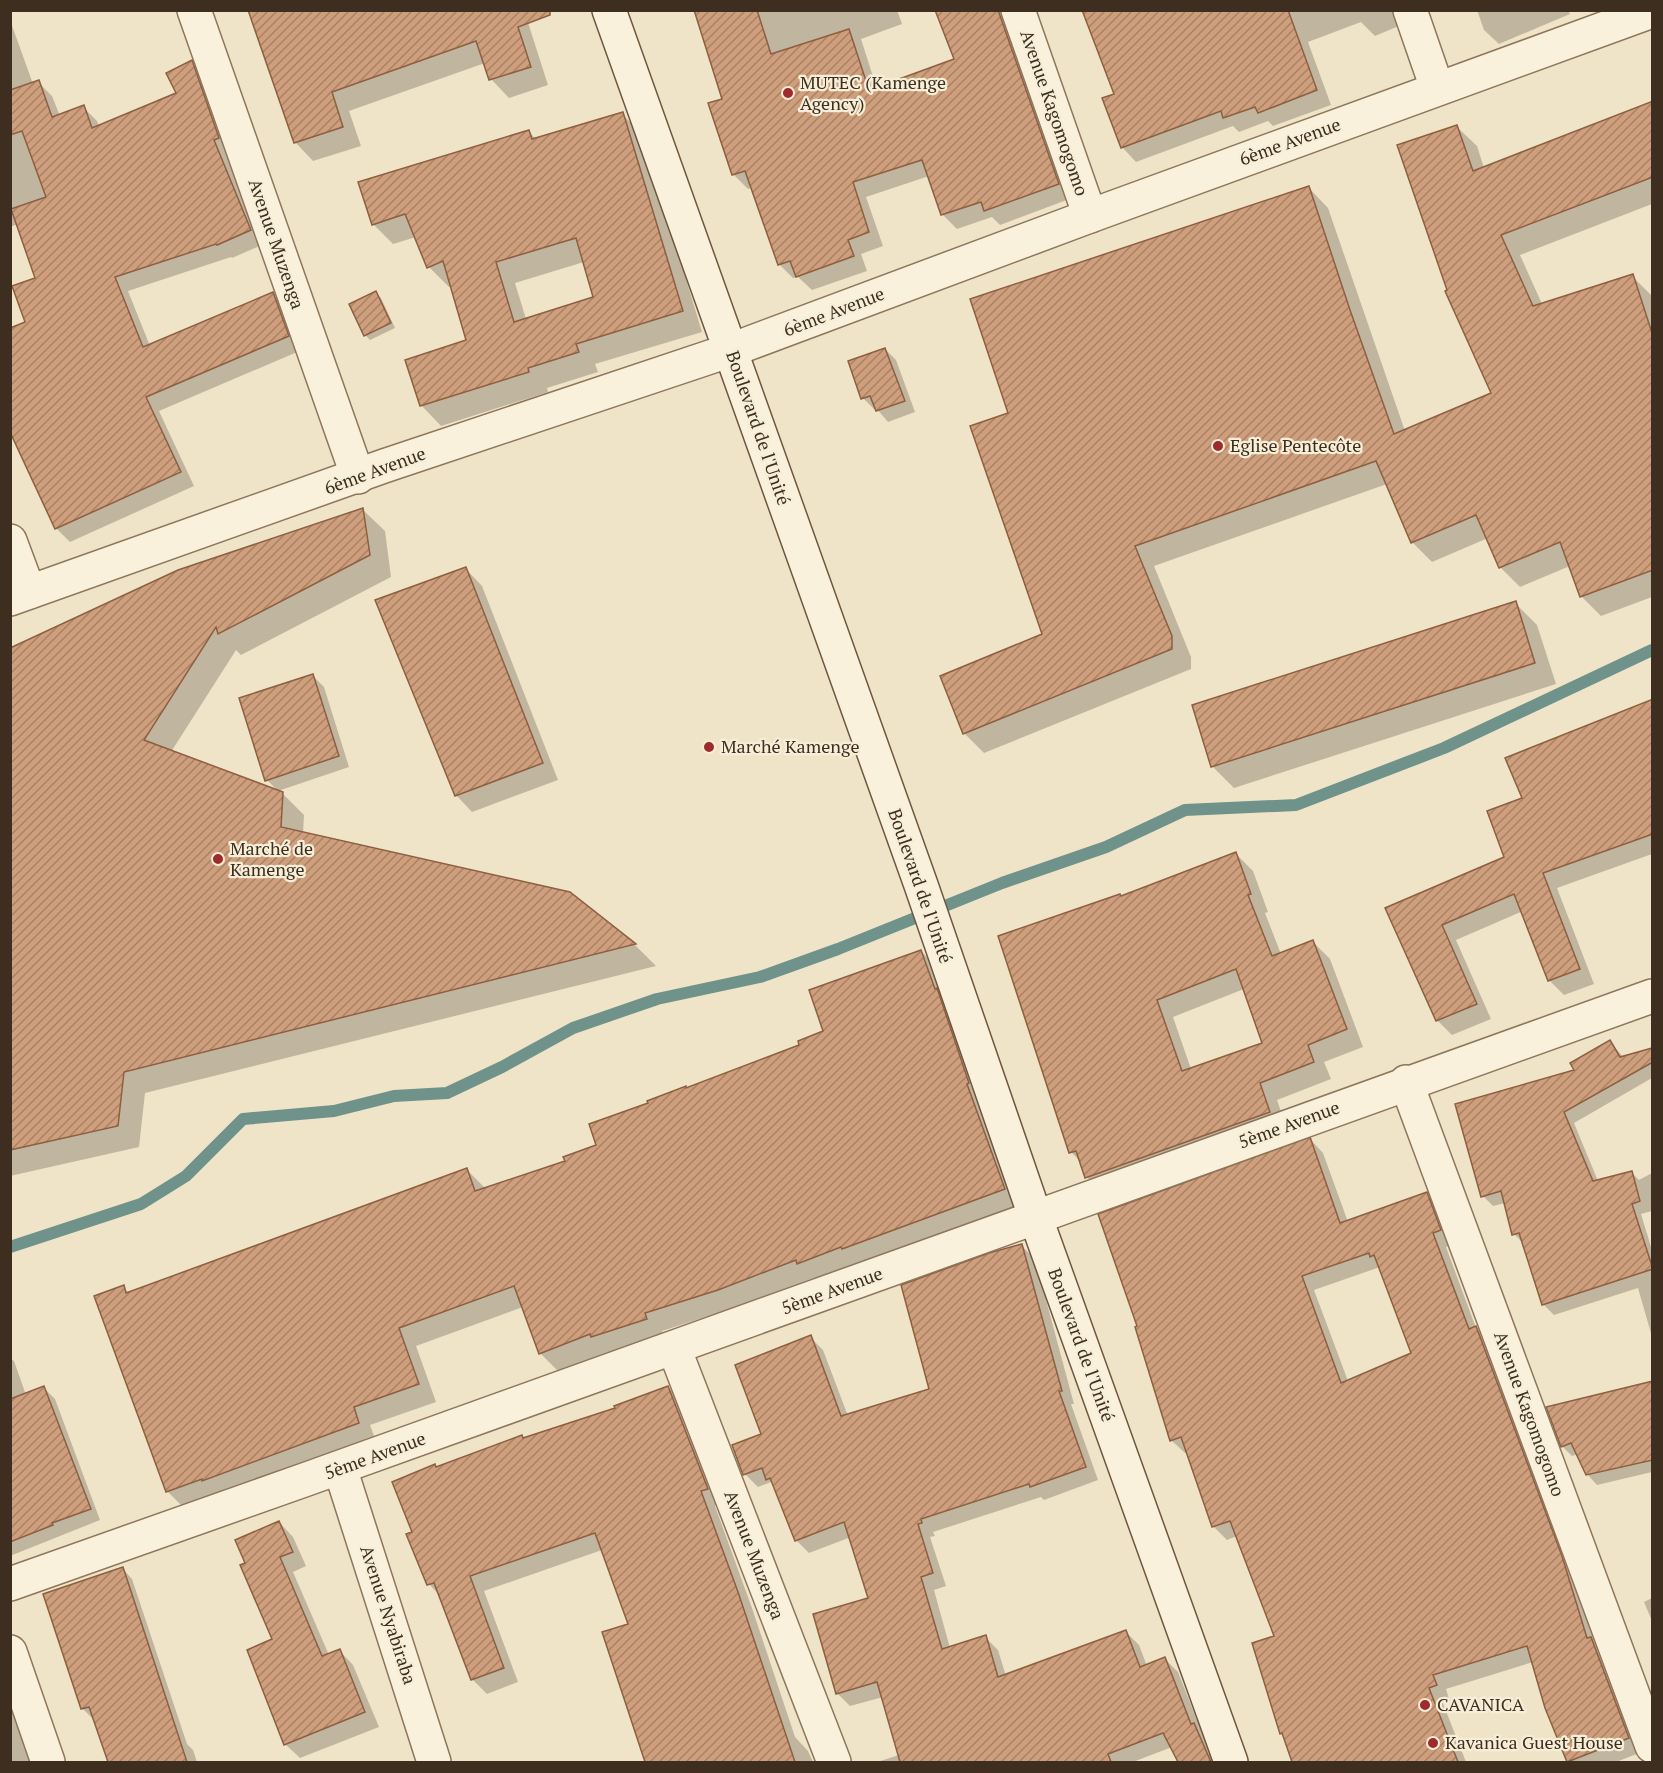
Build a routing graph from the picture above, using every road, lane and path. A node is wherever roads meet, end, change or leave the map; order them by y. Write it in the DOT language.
graph roads {
  1 [pos="194,10"];
  2 [pos="609,10"];
  3 [pos="1018,10"];
  4 [pos="1410,10"];
  5 [pos="1653,10"];
  6 [pos="1437,88"];
  7 [pos="1090,216"];
  8 [pos="731,350"];
  9 [pos="358,477"];
  10 [pos="10,541"];
  11 [pos="20,596"];
  12 [pos="1653,996"];
  13 [pos="1406,1082"];
  14 [pos="1035,1216"];
  15 [pos="674,1348"];
  16 [pos="340,1468"];
  17 [pos="10,1584"];
  18 [pos="10,1652"];
  19 [pos="1653,1746"];
  20 [pos="48,1762"];
  21 [pos="434,1762"];
  22 [pos="834,1762"];
  23 [pos="1231,1762"];
  1 -- 9 [label="street, Avenue Muzenga"];
  2 -- 8 [label="street, Boulevard de l'Unité"];
  3 -- 7 [label="street, Avenue Kagomogomo"];
  4 -- 6 [label="street"];
  5 -- 6 [label="street, 6ème Avenue"];
  6 -- 7 [label="street, 6ème Avenue"];
  7 -- 8 [label="street, 6ème Avenue"];
  8 -- 9 [label="street, 6ème Avenue"];
  8 -- 14 [label="street, Boulevard de l'Unité"];
  9 -- 11 [label="street, 6ème Avenue"];
  10 -- 11 [label="street"];
  12 -- 13 [label="street, 5ème Avenue"];
  13 -- 14 [label="street, 5ème Avenue"];
  13 -- 19 [label="street, Avenue Kagomogomo"];
  14 -- 15 [label="street, 5ème Avenue"];
  14 -- 23 [label="street, Boulevard de l'Unité"];
  15 -- 16 [label="street, 5ème Avenue"];
  15 -- 22 [label="street, Avenue Muzenga"];
  16 -- 17 [label="street, 5ème Avenue"];
  16 -- 21 [label="street, Avenue Nyabiraba"];
  18 -- 20 [label="street"];
}
